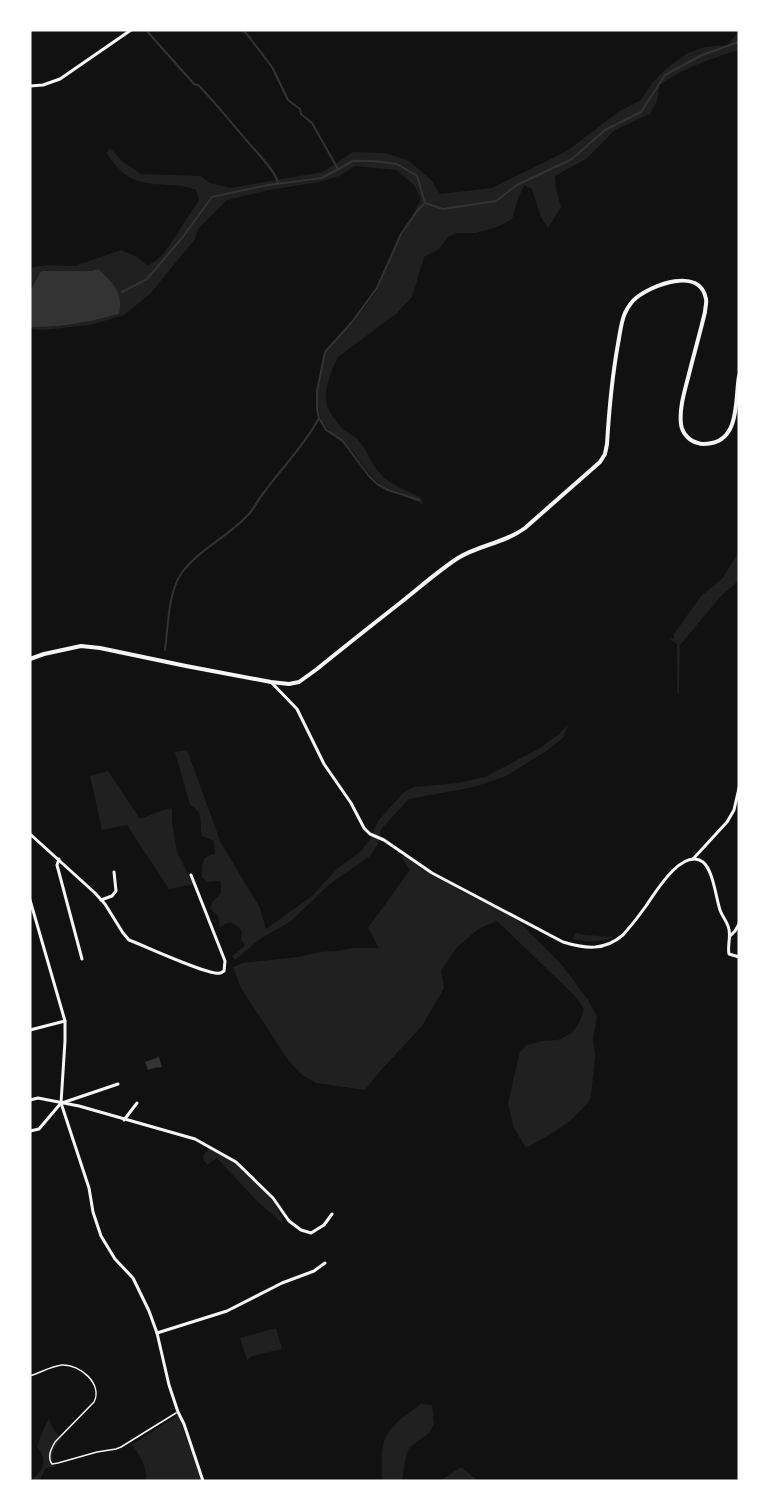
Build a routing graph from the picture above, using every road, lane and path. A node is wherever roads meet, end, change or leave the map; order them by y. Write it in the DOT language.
graph roads {
  1 [pos="131,30"];
  2 [pos="30,86"];
  3 [pos="739,376"];
  4 [pos="30,658"];
  5 [pos="271,682"];
  6 [pos="739,788"];
  7 [pos="30,834"];
  8 [pos="693,859"];
  9 [pos="59,860"];
  10 [pos="114,872"];
  11 [pos="191,875"];
  12 [pos="30,900"];
  13 [pos="101,900"];
  14 [pos="739,924"];
  15 [pos="730,936"];
  16 [pos="739,957"];
  17 [pos="82,959"];
  18 [pos="64,1021"];
  19 [pos="30,1030"];
  20 [pos="118,1084"];
  21 [pos="30,1100"];
  22 [pos="61,1103"];
  23 [pos="137,1103"];
  24 [pos="124,1120"];
  25 [pos="30,1131"];
  26 [pos="332,1214"];
  27 [pos="326,1263"];
  28 [pos="157,1333"];
  29 [pos="30,1376"];
  30 [pos="178,1412"];
  31 [pos="203,1481"];
  1 -- 2 [label="street"];
  3 -- 5 [label="street"];
  4 -- 5 [label="street"];
  5 -- 8 [label="street"];
  6 -- 8 [label="street"];
  7 -- 9 [label="street"];
  8 -- 15 [label="street"];
  9 -- 13 [label="street"];
  9 -- 17 [label="street"];
  10 -- 13 [label="street"];
  11 -- 13 [label="street"];
  12 -- 18 [label="street"];
  14 -- 15 [label="street"];
  15 -- 16 [label="street"];
  18 -- 19 [label="street"];
  18 -- 22 [label="street"];
  20 -- 22 [label="street"];
  21 -- 22 [label="street"];
  22 -- 24 [label="street"];
  22 -- 25 [label="street"];
  22 -- 28 [label="street"];
  23 -- 24 [label="street"];
  24 -- 26 [label="street"];
  27 -- 28 [label="street"];
  28 -- 30 [label="street"];
  29 -- 30 [label="lane"];
  30 -- 31 [label="street"];
}
